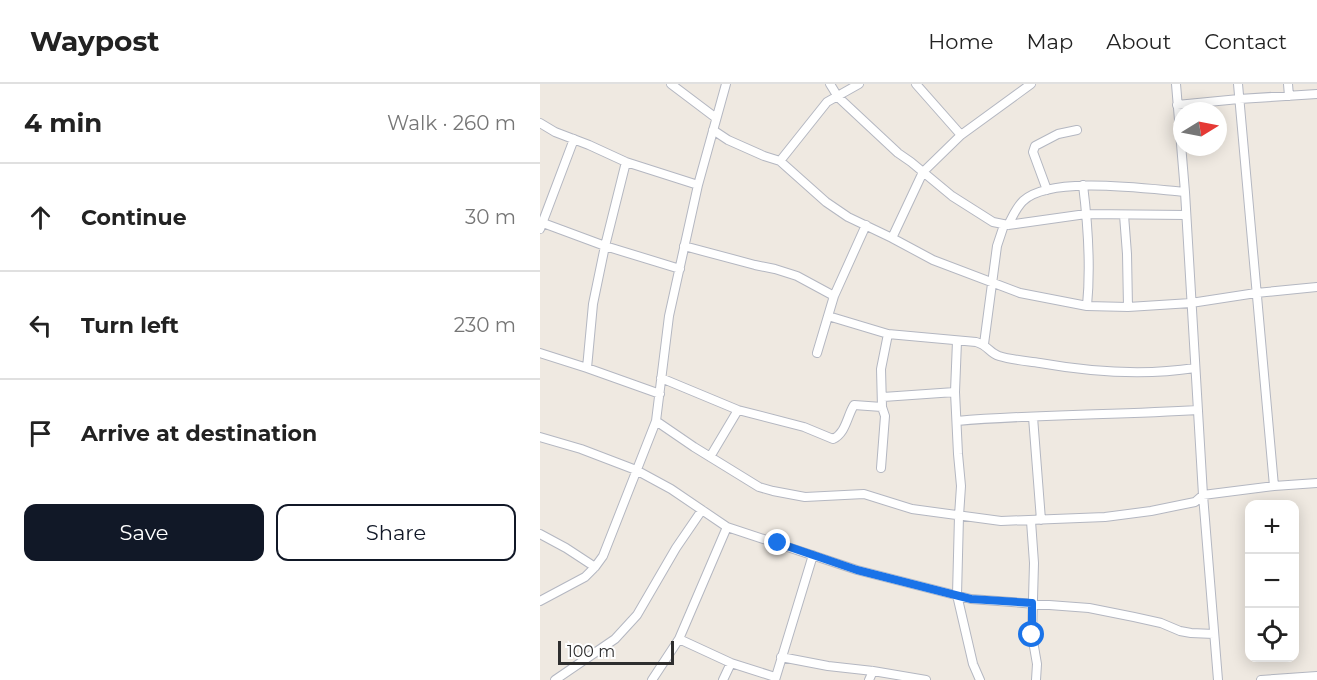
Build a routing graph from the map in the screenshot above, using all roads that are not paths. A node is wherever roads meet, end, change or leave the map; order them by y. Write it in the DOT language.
graph roads {
  1 [pos="671,84"];
  2 [pos="726,84"];
  3 [pos="830,84"];
  4 [pos="859,84"];
  5 [pos="916,84"];
  6 [pos="1031,84"];
  7 [pos="1176,84"];
  8 [pos="1238,84"];
  9 [pos="1288,84"];
  10 [pos="1317,94"];
  11 [pos="1289,96"];
  12 [pos="838,97"];
  13 [pos="1239,99"];
  14 [pos="1178,102"];
  15 [pos="1208,102"];
  16 [pos="716,118"];
  17 [pos="540,123"];
  18 [pos="713,130"];
  19 [pos="1077,130"];
  20 [pos="961,135"];
  21 [pos="574,139"];
  22 [pos="1182,156"];
  23 [pos="780,161"];
  24 [pos="626,162"];
  25 [pos="923,172"];
  26 [pos="698,184"];
  27 [pos="1083,185"];
  28 [pos="1047,190"];
  29 [pos="1185,192"];
  30 [pos="1086,214"];
  31 [pos="1124,215"];
  32 [pos="1186,215"];
  33 [pos="866,225"];
  34 [pos="1006,225"];
  35 [pos="542,226"];
  36 [pos="892,238"];
  37 [pos="605,246"];
  38 [pos="684,246"];
  39 [pos="680,269"];
  40 [pos="992,282"];
  41 [pos="1317,287"];
  42 [pos="1256,293"];
  43 [pos="834,296"];
  44 [pos="1191,303"];
  45 [pos="1087,306"];
  46 [pos="1128,307"];
  47 [pos="828,316"];
  48 [pos="888,334"];
  49 [pos="957,341"];
  50 [pos="984,344"];
  51 [pos="540,353"];
  52 [pos="817,353"];
  53 [pos="587,368"];
  54 [pos="1196,368"];
  55 [pos="661,378"];
  56 [pos="955,392"];
  57 [pos="660,394"];
  58 [pos="883,397"];
  59 [pos="882,406"];
  60 [pos="738,410"];
  61 [pos="1198,410"];
  62 [pos="1033,417"];
  63 [pos="656,421"];
  64 [pos="957,421"];
  65 [pos="540,437"];
  66 [pos="710,457"];
  67 [pos="882,468"];
  68 [pos="636,470"];
  69 [pos="1317,483"];
  70 [pos="1274,486"];
  71 [pos="1203,495"];
  72 [pos="702,510"];
  73 [pos="959,516"];
  74 [pos="1031,520"];
  75 [pos="1041,520"];
  76 [pos="727,527"];
  77 [pos="540,534"];
  78 [pos="813,555"];
  79 [pos="595,567"];
  80 [pos="957,595"];
  81 [pos="540,601"];
  82 [pos="1032,603"];
  83 [pos="1214,634"];
  84 [pos="679,639"];
  85 [pos="781,657"];
  86 [pos="731,663"];
  87 [pos="873,670"];
  88 [pos="1317,676"];
  89 [pos="775,679"];
  90 [pos="1282,679"];
  91 [pos="555,680"];
  92 [pos="652,680"];
  93 [pos="723,680"];
  94 [pos="869,680"];
  95 [pos="927,680"];
  96 [pos="980,680"];
  97 [pos="1036,680"];
  98 [pos="1218,680"];
  99 [pos="1261,680"];
  1 -- 16 [label="street"];
  2 -- 16 [label="street"];
  3 -- 12 [label="street"];
  4 -- 12 [label="street"];
  5 -- 20 [label="street"];
  6 -- 20 [label="street"];
  7 -- 14 [label="street"];
  8 -- 13 [label="street"];
  9 -- 11 [label="street"];
  10 -- 11 [label="street"];
  11 -- 13 [label="street"];
  12 -- 23 [label="street"];
  12 -- 25 [label="street"];
  13 -- 15 [label="street"];
  13 -- 42 [label="street"];
  16 -- 18 [label="street"];
  17 -- 21 [label="street"];
  18 -- 23 [label="street"];
  18 -- 26 [label="street"];
  19 -- 28 [label="street"];
  20 -- 25 [label="street"];
  21 -- 24 [label="street"];
  21 -- 35 [label="street"];
  22 -- 29 [label="street"];
  23 -- 33 [label="street"];
  24 -- 26 [label="street"];
  24 -- 37 [label="street"];
  25 -- 34 [label="street"];
  25 -- 36 [label="street"];
  26 -- 38 [label="street"];
  27 -- 28 [label="street"];
  27 -- 29 [label="street"];
  27 -- 30 [label="street"];
  28 -- 34 [label="street"];
  29 -- 32 [label="street"];
  30 -- 31 [label="street"];
  30 -- 34 [label="street"];
  30 -- 45 [label="street"];
  31 -- 32 [label="street"];
  31 -- 46 [label="street"];
  32 -- 44 [label="street"];
  33 -- 36 [label="street"];
  33 -- 43 [label="street"];
  34 -- 40 [label="street"];
  35 -- 37 [label="street"];
  36 -- 40 [label="street"];
  37 -- 39 [label="street"];
  37 -- 53 [label="street"];
  38 -- 39 [label="street"];
  38 -- 43 [label="street"];
  39 -- 55 [label="street"];
  40 -- 45 [label="street"];
  40 -- 50 [label="street"];
  41 -- 42 [label="street"];
  42 -- 44 [label="street"];
  42 -- 70 [label="street"];
  43 -- 47 [label="street"];
  44 -- 46 [label="street"];
  44 -- 54 [label="street"];
  45 -- 46 [label="street"];
  47 -- 48 [label="street"];
  47 -- 52 [label="street"];
  48 -- 49 [label="street"];
  48 -- 58 [label="street"];
  49 -- 50 [label="street"];
  49 -- 56 [label="street"];
  50 -- 54 [label="street"];
  51 -- 53 [label="street"];
  53 -- 57 [label="street"];
  54 -- 61 [label="street"];
  55 -- 57 [label="street"];
  55 -- 60 [label="street"];
  56 -- 58 [label="street"];
  56 -- 64 [label="street"];
  57 -- 63 [label="street"];
  58 -- 59 [label="street"];
  59 -- 60 [label="street"];
  59 -- 67 [label="street"];
  60 -- 66 [label="street"];
  61 -- 62 [label="street"];
  61 -- 71 [label="street"];
  62 -- 64 [label="street"];
  62 -- 75 [label="street"];
  63 -- 66 [label="street"];
  63 -- 68 [label="street"];
  64 -- 73 [label="street"];
  65 -- 68 [label="street"];
  66 -- 73 [label="street"];
  68 -- 72 [label="street"];
  68 -- 79 [label="street"];
  69 -- 70 [label="street"];
  70 -- 71 [label="street"];
  71 -- 75 [label="street"];
  71 -- 83 [label="street"];
  72 -- 76 [label="street"];
  72 -- 91 [label="street"];
  73 -- 74 [label="street"];
  73 -- 80 [label="street"];
  74 -- 75 [label="street"];
  74 -- 82 [label="street"];
  76 -- 78 [label="street"];
  76 -- 84 [label="street"];
  77 -- 79 [label="street"];
  78 -- 80 [label="street"];
  78 -- 85 [label="street"];
  79 -- 81 [label="street"];
  80 -- 82 [label="street"];
  80 -- 96 [label="street"];
  82 -- 83 [label="street"];
  82 -- 97 [label="street"];
  83 -- 98 [label="street"];
  84 -- 86 [label="street"];
  84 -- 92 [label="street"];
  85 -- 87 [label="street"];
  85 -- 89 [label="street"];
  86 -- 89 [label="street"];
  86 -- 93 [label="street"];
  87 -- 94 [label="street"];
  87 -- 95 [label="street"];
  88 -- 90 [label="street"];
  90 -- 99 [label="street"];
}
